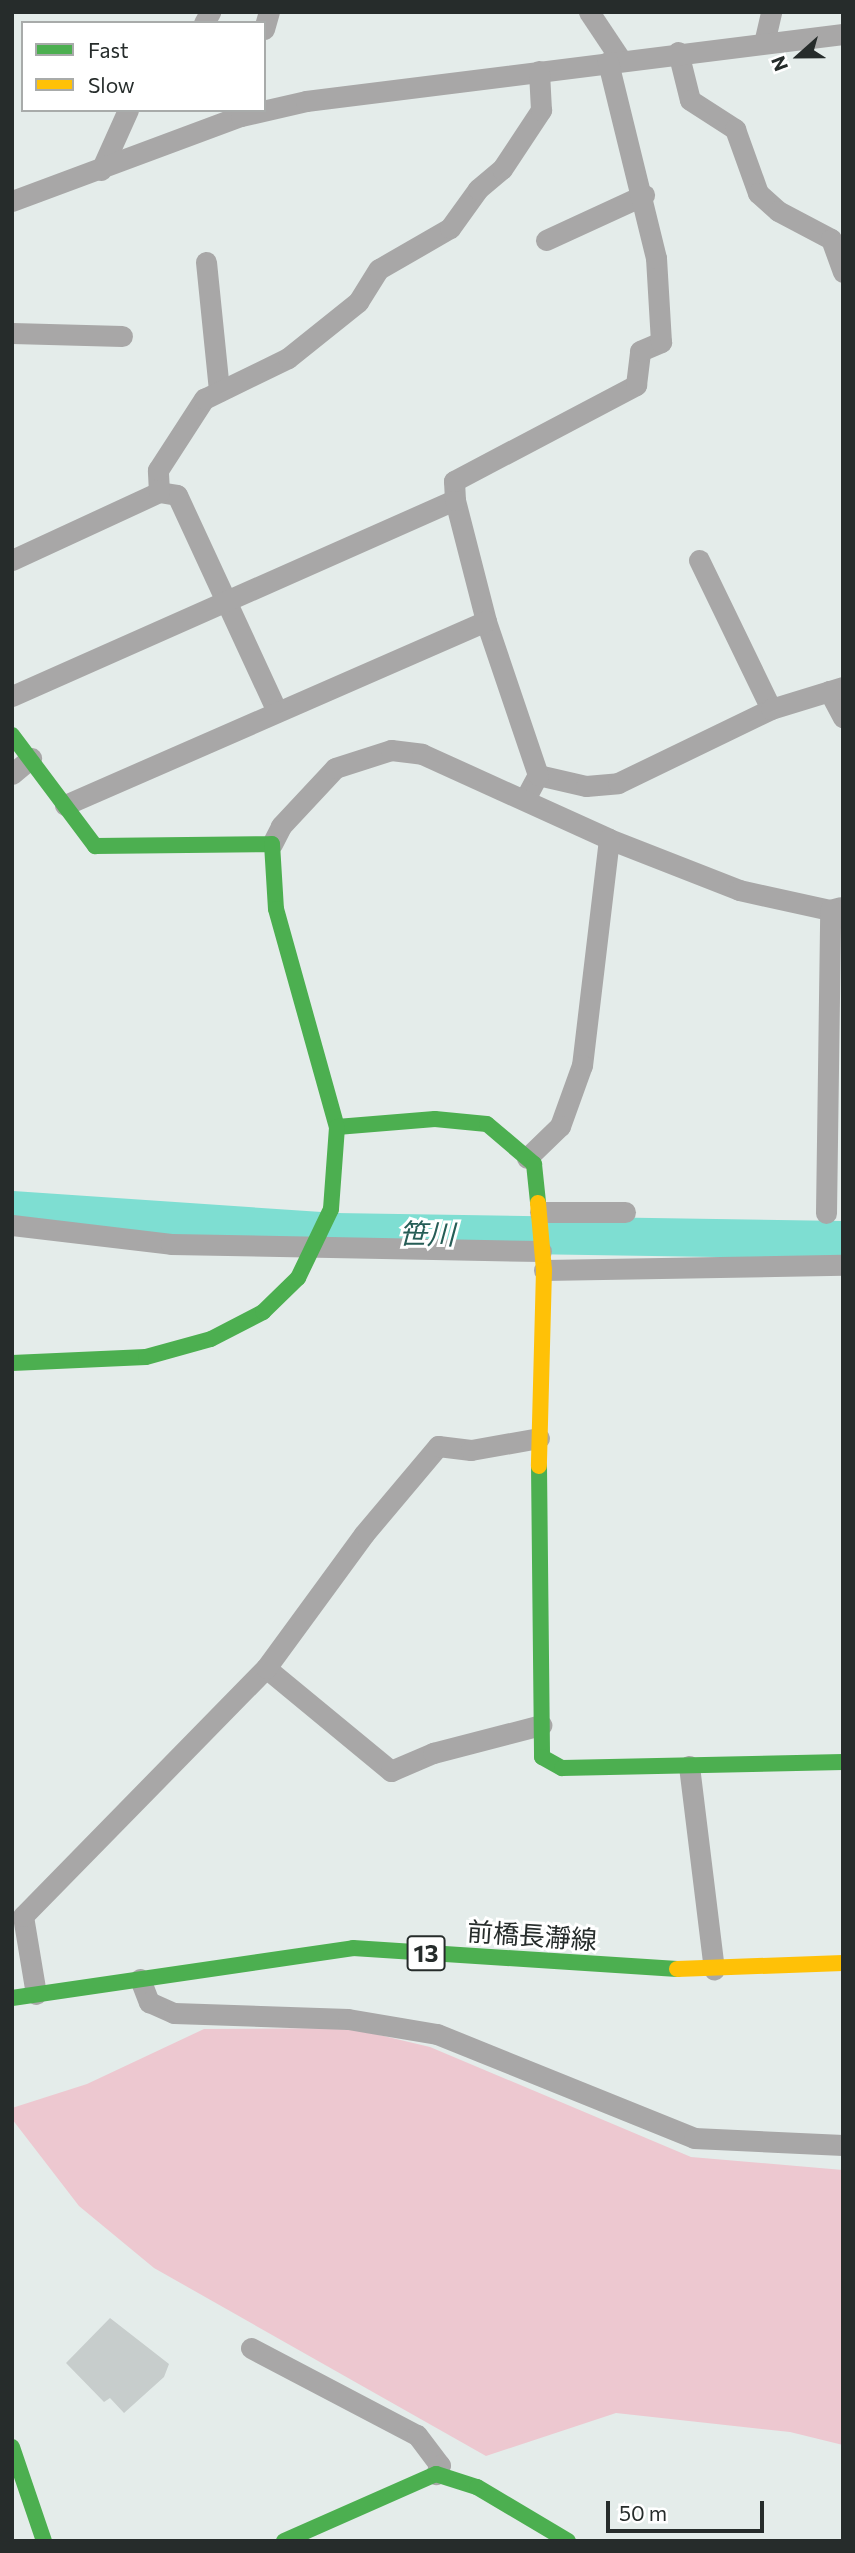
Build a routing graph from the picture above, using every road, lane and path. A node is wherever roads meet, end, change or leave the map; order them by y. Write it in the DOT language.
graph roads {
  1 [pos="771,12"];
  2 [pos="598,16"];
  3 [pos="843,34"];
  4 [pos="764,43"];
  5 [pos="678,52"];
  6 [pos="615,61"];
  7 [pos="539,71"];
  8 [pos="266,109"];
  9 [pos="127,112"];
  10 [pos="242,113"];
  11 [pos="101,170"];
  12 [pos="643,195"];
  13 [pos="12,201"];
  14 [pos="546,240"];
  15 [pos="206,262"];
  16 [pos="843,272"];
  17 [pos="12,333"];
  18 [pos="122,336"];
  19 [pos="219,391"];
  20 [pos="159,492"];
  21 [pos="454,500"];
  22 [pos="12,560"];
  23 [pos="699,560"];
  24 [pos="227,603"];
  25 [pos="486,621"];
  26 [pos="836,689"];
  27 [pos="12,696"];
  28 [pos="771,709"];
  29 [pos="276,711"];
  30 [pos="843,717"];
  31 [pos="12,735"];
  32 [pos="31,758"];
  33 [pos="12,774"];
  34 [pos="538,775"];
  35 [pos="525,799"];
  36 [pos="65,805"];
  37 [pos="609,839"];
  38 [pos="272,844"];
  39 [pos="836,908"];
  40 [pos="337,1127"];
  41 [pos="527,1158"];
  42 [pos="540,1212"];
  43 [pos="625,1212"];
  44 [pos="826,1213"];
  45 [pos="12,1225"];
  46 [pos="316,1248"];
  47 [pos="542,1261"];
  48 [pos="843,1265"];
  49 [pos="12,1363"];
  50 [pos="539,1438"];
  51 [pos="266,1668"];
  52 [pos="541,1725"];
  53 [pos="843,1762"];
  54 [pos="689,1766"];
  55 [pos="843,1963"];
  56 [pos="714,1969"];
  57 [pos="140,1979"];
  58 [pos="36,1994"];
  59 [pos="12,1998"];
  60 [pos="843,2145"];
  61 [pos="251,2348"];
  62 [pos="12,2447"];
  63 [pos="436,2474"];
  64 [pos="44,2541"];
  65 [pos="284,2541"];
  66 [pos="568,2541"];
  1 -- 4 [label="street"];
  2 -- 6 [label="street"];
  3 -- 4 [label="street"];
  4 -- 5 [label="street"];
  5 -- 6 [label="street"];
  5 -- 16 [label="street"];
  6 -- 7 [label="street"];
  6 -- 12 [label="street"];
  7 -- 8 [label="street"];
  7 -- 19 [label="street"];
  9 -- 11 [label="street"];
  10 -- 11 [label="street"];
  11 -- 13 [label="street"];
  12 -- 14 [label="street"];
  12 -- 21 [label="street"];
  15 -- 19 [label="street"];
  17 -- 18 [label="street"];
  19 -- 20 [label="street"];
  20 -- 22 [label="street"];
  20 -- 24 [label="street"];
  21 -- 24 [label="street"];
  21 -- 25 [label="street"];
  23 -- 28 [label="street"];
  24 -- 27 [label="street"];
  24 -- 29 [label="street"];
  25 -- 29 [label="street"];
  25 -- 34 [label="street"];
  26 -- 28 [label="street"];
  26 -- 30 [label="street"];
  28 -- 34 [label="street"];
  29 -- 36 [label="street"];
  31 -- 32 [label="main road"];
  32 -- 33 [label="street"];
  32 -- 36 [label="main road"];
  34 -- 35 [label="street"];
  35 -- 37 [label="street"];
  35 -- 38 [label="street"];
  36 -- 38 [label="main road"];
  37 -- 39 [label="street"];
  37 -- 41 [label="street"];
  38 -- 40 [label="main road"];
  39 -- 44 [label="street"];
  40 -- 41 [label="main road"];
  40 -- 46 [label="main road"];
  41 -- 42 [label="main road"];
  42 -- 43 [label="street"];
  42 -- 47 [label="main road"];
  45 -- 46 [label="street"];
  46 -- 47 [label="street"];
  46 -- 49 [label="main road"];
  47 -- 48 [label="street"];
  47 -- 50 [label="main road"];
  50 -- 51 [label="street"];
  50 -- 52 [label="main road"];
  51 -- 52 [label="street"];
  51 -- 58 [label="street"];
  52 -- 54 [label="main road"];
  53 -- 54 [label="main road"];
  54 -- 56 [label="street"];
  55 -- 56 [label="main road, 前橋長瀞線 / 13"];
  56 -- 57 [label="main road, 前橋長瀞線 / 13"];
  57 -- 58 [label="main road, 前橋長瀞線 / 13"];
  57 -- 60 [label="street"];
  58 -- 59 [label="main road, 前橋長瀞線 / 13"];
  61 -- 63 [label="street"];
  62 -- 64 [label="main road"];
  63 -- 65 [label="main road"];
  63 -- 66 [label="main road"];
}
